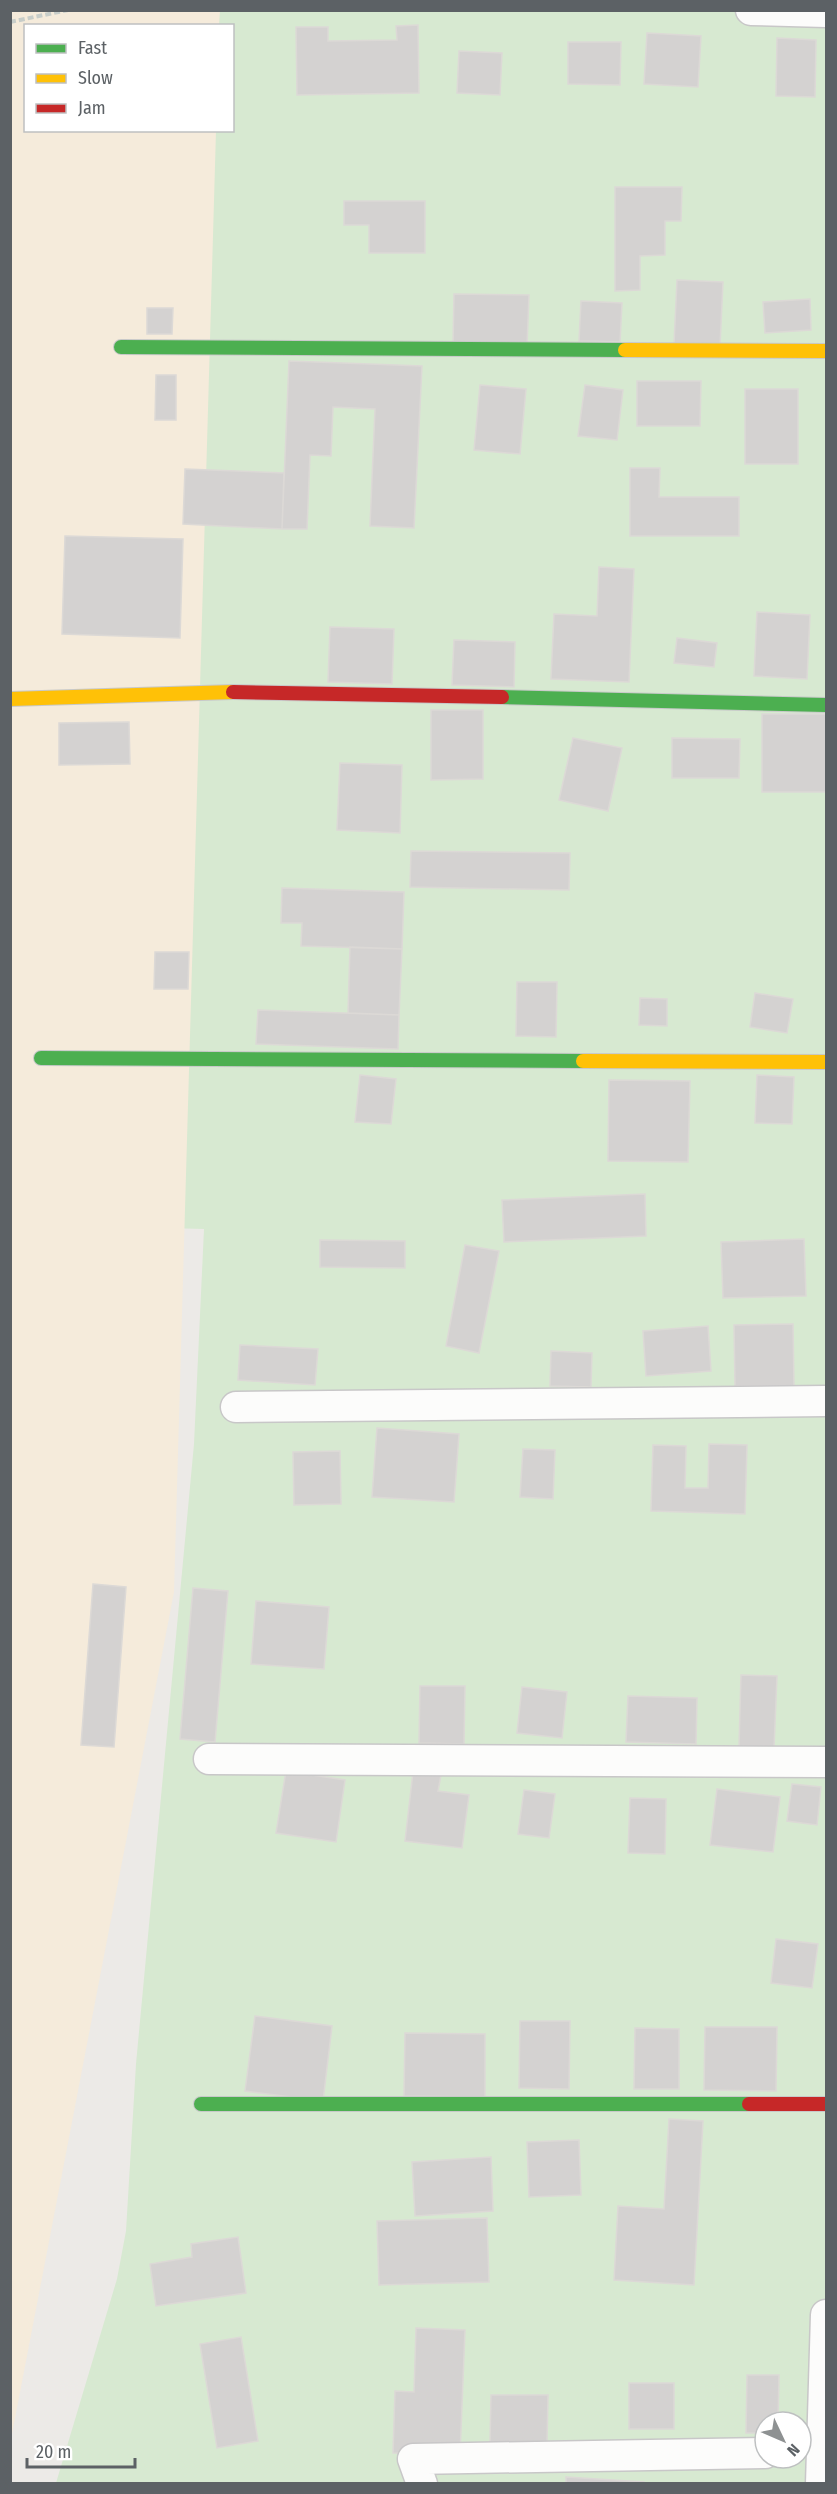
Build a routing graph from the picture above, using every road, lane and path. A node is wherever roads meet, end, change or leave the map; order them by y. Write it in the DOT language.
graph roads {
  1 [pos="68,10"];
  2 [pos="751,10"];
  3 [pos="826,12"];
  4 [pos="10,22"];
  5 [pos="122,347"];
  6 [pos="826,351"];
  7 [pos="10,699"];
  8 [pos="826,705"];
  9 [pos="40,1058"];
  10 [pos="826,1062"];
  11 [pos="826,1401"];
  12 [pos="236,1407"];
  13 [pos="209,1759"];
  14 [pos="826,1762"];
  15 [pos="201,2104"];
  16 [pos="826,2104"];
  17 [pos="826,2315"];
  18 [pos="817,2452"];
  19 [pos="753,2453"];
  20 [pos="422,2484"];
  21 [pos="821,2484"];
  1 -- 4 [label="path"];
  2 -- 3 [label="street"];
  5 -- 6 [label="street"];
  7 -- 8 [label="street"];
  9 -- 10 [label="street"];
  11 -- 12 [label="street"];
  13 -- 14 [label="street"];
  15 -- 16 [label="street"];
  17 -- 18 [label="street"];
  18 -- 21 [label="street"];
  19 -- 20 [label="street"];
}
